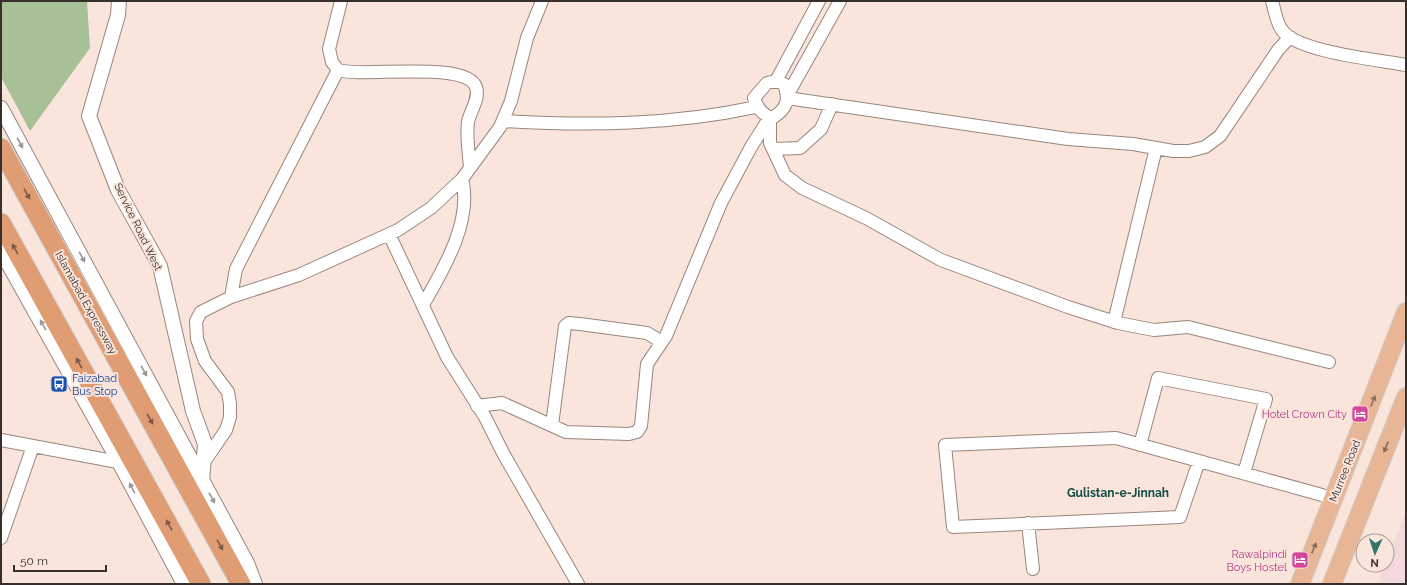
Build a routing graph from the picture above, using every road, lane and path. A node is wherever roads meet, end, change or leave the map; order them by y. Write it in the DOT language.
graph roads {
  1 [pos="118,1"];
  2 [pos="341,1"];
  3 [pos="542,1"];
  4 [pos="819,1"];
  5 [pos="840,1"];
  6 [pos="1272,1"];
  7 [pos="1290,37"];
  8 [pos="1406,64"];
  9 [pos="338,70"];
  10 [pos="776,81"];
  11 [pos="787,96"];
  12 [pos="832,104"];
  13 [pos="756,107"];
  14 [pos="1,108"];
  15 [pos="770,117"];
  16 [pos="503,121"];
  17 [pos="1,148"];
  18 [pos="1156,148"];
  19 [pos="773,149"];
  20 [pos="470,168"];
  21 [pos="462,179"];
  22 [pos="1,223"];
  23 [pos="388,234"];
  24 [pos="1,251"];
  25 [pos="231,297"];
  26 [pos="423,305"];
  27 [pos="1406,312"];
  28 [pos="1114,322"];
  29 [pos="1406,323"];
  30 [pos="662,342"];
  31 [pos="1329,362"];
  32 [pos="1383,375"];
  33 [pos="1406,397"];
  34 [pos="477,406"];
  35 [pos="552,425"];
  36 [pos="1,440"];
  37 [pos="1140,445"];
  38 [pos="33,446"];
  39 [pos="1199,461"];
  40 [pos="118,462"];
  41 [pos="204,462"];
  42 [pos="1244,473"];
  43 [pos="202,481"];
  44 [pos="1333,500"];
  45 [pos="1028,524"];
  46 [pos="1,538"];
  47 [pos="1033,569"];
  48 [pos="184,584"];
  49 [pos="201,584"];
  50 [pos="241,584"];
  51 [pos="255,584"];
  52 [pos="578,584"];
  53 [pos="1300,584"];
  54 [pos="1332,584"];
  1 -- 41 [label="street, Service Road West"];
  2 -- 9 [label="street"];
  3 -- 16 [label="street"];
  4 -- 10 [label="street"];
  5 -- 11 [label="street"];
  6 -- 7 [label="street"];
  7 -- 8 [label="street"];
  7 -- 18 [label="street"];
  9 -- 20 [label="street"];
  9 -- 25 [label="street"];
  10 -- 11 [label="street"];
  10 -- 13 [label="street"];
  11 -- 12 [label="street"];
  11 -- 15 [label="street"];
  12 -- 18 [label="street"];
  12 -- 19 [label="street"];
  13 -- 15 [label="street"];
  13 -- 16 [label="street"];
  14 -- 43 [label="street, one-way"];
  15 -- 19 [label="street"];
  15 -- 30 [label="street"];
  16 -- 20 [label="street"];
  17 -- 50 [label="highway, Islamabad Expressway, one-way"];
  18 -- 28 [label="street"];
  19 -- 28 [label="street"];
  20 -- 21 [label="street"];
  21 -- 23 [label="street"];
  21 -- 26 [label="street"];
  49 -- 22 [label="highway, one-way"];
  23 -- 25 [label="street"];
  23 -- 26 [label="street"];
  40 -- 24 [label="street, one-way"];
  25 -- 41 [label="street"];
  26 -- 34 [label="street"];
  27 -- 32 [label="main road, Murree Road"];
  28 -- 31 [label="street"];
  29 -- 32 [label="main road"];
  30 -- 35 [label="street"];
  30 -- 35 [label="street"];
  44 -- 32 [label="main road, Murree Road, one-way"];
  33 -- 54 [label="main road, one-way"];
  34 -- 35 [label="street"];
  34 -- 52 [label="street"];
  36 -- 38 [label="street"];
  37 -- 39 [label="street"];
  37 -- 42 [label="street"];
  37 -- 45 [label="street"];
  38 -- 40 [label="street"];
  38 -- 46 [label="street"];
  39 -- 42 [label="street"];
  39 -- 45 [label="street"];
  48 -- 40 [label="street, one-way"];
  41 -- 43 [label="street, Service Road West"];
  42 -- 44 [label="street"];
  43 -- 51 [label="street, one-way"];
  53 -- 44 [label="main road, Murree Road, one-way"];
  45 -- 47 [label="street"];
}
